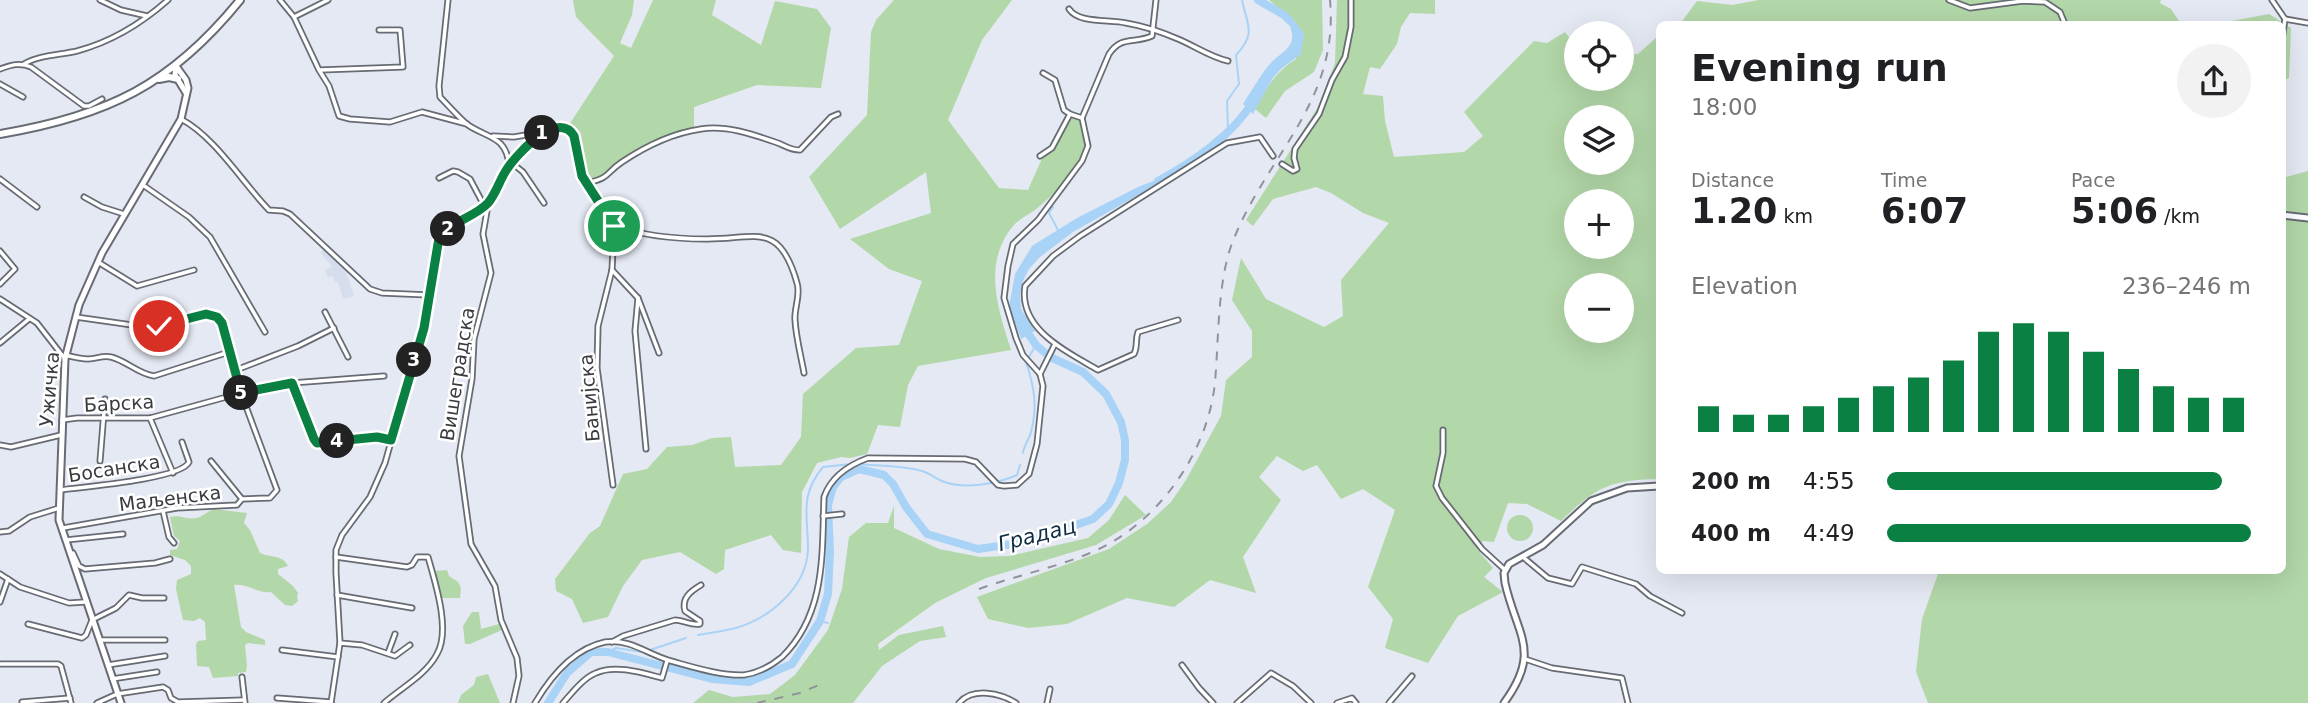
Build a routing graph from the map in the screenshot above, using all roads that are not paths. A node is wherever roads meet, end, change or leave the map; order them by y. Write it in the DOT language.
graph roads {
  1 [pos="100,0"];
  2 [pos="168,0"];
  3 [pos="240,0"];
  4 [pos="281,0"];
  5 [pos="328,0"];
  6 [pos="449,0"];
  7 [pos="1156,0"];
  8 [pos="1351,0"];
  9 [pos="1949,0"];
  10 [pos="2272,0"];
  11 [pos="1069,9"];
  12 [pos="150,16"];
  13 [pos="294,17"];
  14 [pos="2285,19"];
  15 [pos="2063,21"];
  16 [pos="2308,23"];
  17 [pos="379,30"];
  18 [pos="1154,31"];
  19 [pos="1228,61"];
  20 [pos="24,64"];
  21 [pos="176,66"];
  22 [pos="0,69"];
  23 [pos="319,70"];
  24 [pos="1043,73"];
  25 [pos="178,79"];
  26 [pos="151,82"];
  27 [pos="0,84"];
  28 [pos="187,96"];
  29 [pos="23,97"];
  30 [pos="102,99"];
  31 [pos="838,114"];
  32 [pos="1070,114"];
  33 [pos="1082,118"];
  34 [pos="181,119"];
  35 [pos="467,124"];
  36 [pos="545,131"];
  37 [pos="0,134"];
  38 [pos="493,136"];
  39 [pos="1040,156"];
  40 [pos="1273,156"];
  41 [pos="511,164"];
  42 [pos="1282,164"];
  43 [pos="439,178"];
  44 [pos="0,179"];
  45 [pos="587,183"];
  46 [pos="143,185"];
  47 [pos="84,197"];
  48 [pos="544,203"];
  49 [pos="484,206"];
  50 [pos="37,207"];
  51 [pos="124,214"];
  52 [pos="2286,215"];
  53 [pos="2308,218"];
  54 [pos="614,226"];
  55 [pos="0,251"];
  56 [pos="97,262"];
  57 [pos="194,270"];
  58 [pos="612,270"];
  59 [pos="0,284"];
  60 [pos="429,295"];
  61 [pos="638,298"];
  62 [pos="0,299"];
  63 [pos="325,312"];
  64 [pos="76,317"];
  65 [pos="29,319"];
  66 [pos="1178,320"];
  67 [pos="334,328"];
  68 [pos="265,332"];
  69 [pos="0,343"];
  70 [pos="1054,345"];
  71 [pos="229,352"];
  72 [pos="659,353"];
  73 [pos="348,356"];
  74 [pos="65,357"];
  75 [pos="235,370"];
  76 [pos="804,373"];
  77 [pos="1040,374"];
  78 [pos="384,376"];
  79 [pos="292,383"];
  80 [pos="241,393"];
  81 [pos="105,400"];
  82 [pos="150,418"];
  83 [pos="103,419"];
  84 [pos="61,421"];
  85 [pos="1443,430"];
  86 [pos="61,435"];
  87 [pos="391,440"];
  88 [pos="183,442"];
  89 [pos="0,445"];
  90 [pos="646,449"];
  91 [pos="100,461"];
  92 [pos="211,461"];
  93 [pos="173,473"];
  94 [pos="613,485"];
  95 [pos="1656,486"];
  96 [pos="60,490"];
  97 [pos="242,499"];
  98 [pos="59,508"];
  99 [pos="163,510"];
  100 [pos="842,514"];
  101 [pos="823,516"];
  102 [pos="61,529"];
  103 [pos="0,532"];
  104 [pos="123,534"];
  105 [pos="65,540"];
  106 [pos="174,543"];
  107 [pos="68,550"];
  108 [pos="336,557"];
  109 [pos="1523,557"];
  110 [pos="170,559"];
  111 [pos="1505,570"];
  112 [pos="0,574"];
  113 [pos="8,579"];
  114 [pos="701,585"];
  115 [pos="337,595"];
  116 [pos="164,598"];
  117 [pos="0,602"];
  118 [pos="85,602"];
  119 [pos="412,608"];
  120 [pos="1682,613"];
  121 [pos="92,620"];
  122 [pos="28,624"];
  123 [pos="395,634"];
  124 [pos="628,635"];
  125 [pos="99,640"];
  126 [pos="165,640"];
  127 [pos="612,642"];
  128 [pos="340,643"];
  129 [pos="410,645"];
  130 [pos="629,645"];
  131 [pos="282,650"];
  132 [pos="387,653"];
  133 [pos="165,656"];
  134 [pos="339,657"];
  135 [pos="1525,659"];
  136 [pos="667,662"];
  137 [pos="1,664"];
  138 [pos="1182,665"];
  139 [pos="108,666"];
  140 [pos="157,672"];
  141 [pos="1412,676"];
  142 [pos="242,677"];
  143 [pos="112,679"];
  144 [pos="1050,689"];
  145 [pos="117,694"];
  146 [pos="277,698"];
  147 [pos="71,700"];
  148 [pos="22,702"];
  149 [pos="244,702"];
  150 [pos="331,702"];
  151 [pos="97,703"];
  152 [pos="121,703"];
  153 [pos="384,703"];
  154 [pos="513,703"];
  155 [pos="535,703"];
  156 [pos="563,703"];
  157 [pos="959,703"];
  158 [pos="1016,703"];
  159 [pos="1047,703"];
  160 [pos="1213,703"];
  161 [pos="1237,703"];
  162 [pos="1311,703"];
  163 [pos="1337,703"];
  164 [pos="1356,703"];
  165 [pos="1389,703"];
  166 [pos="1504,703"];
  167 [pos="1628,703"];
  1 -- 12 [label="street"];
  2 -- 12 [label="street"];
  3 -- 21 [label="main road"];
  4 -- 13 [label="street"];
  5 -- 13 [label="street"];
  6 -- 35 [label="street"];
  7 -- 18 [label="street"];
  8 -- 42 [label="street"];
  9 -- 15 [label="street"];
  10 -- 14 [label="street"];
  11 -- 18 [label="street"];
  12 -- 20 [label="street"];
  13 -- 23 [label="street"];
  14 -- 16 [label="street"];
  17 -- 23 [label="street"];
  18 -- 19 [label="street"];
  18 -- 33 [label="street"];
  20 -- 22 [label="street"];
  20 -- 30 [label="street"];
  21 -- 25 [label="main road"];
  21 -- 26 [label="main road"];
  21 -- 28 [label="main road"];
  23 -- 35 [label="street"];
  24 -- 32 [label="street"];
  25 -- 26 [label="main road"];
  25 -- 28 [label="main road"];
  26 -- 37 [label="main road"];
  27 -- 29 [label="street"];
  28 -- 34 [label="main road, Ужичка"];
  31 -- 45 [label="street"];
  32 -- 33 [label="street"];
  32 -- 39 [label="street"];
  33 -- 77 [label="street"];
  34 -- 46 [label="main road, Ужичка"];
  34 -- 60 [label="street"];
  35 -- 38 [label="street"];
  36 -- 38 [label="street"];
  36 -- 41 [label="street"];
  36 -- 45 [label="street"];
  38 -- 41 [label="street"];
  40 -- 70 [label="street"];
  41 -- 48 [label="street"];
  41 -- 49 [label="street"];
  43 -- 49 [label="street"];
  44 -- 50 [label="street"];
  45 -- 54 [label="street"];
  46 -- 51 [label="main road, Ужичка"];
  46 -- 68 [label="street"];
  47 -- 51 [label="street"];
  49 -- 60 [label="street"];
  49 -- 154 [label="street, Вишеградска"];
  51 -- 56 [label="main road, Ужичка"];
  52 -- 53 [label="main road"];
  54 -- 58 [label="street, Банијска"];
  54 -- 76 [label="street"];
  55 -- 59 [label="street"];
  56 -- 57 [label="street"];
  56 -- 64 [label="main road, Ужичка"];
  58 -- 61 [label="street"];
  58 -- 94 [label="street, Банијска"];
  60 -- 87 [label="street"];
  61 -- 72 [label="street"];
  61 -- 90 [label="street"];
  62 -- 65 [label="street"];
  63 -- 67 [label="street"];
  64 -- 71 [label="street"];
  64 -- 74 [label="main road, Ужичка"];
  65 -- 69 [label="street"];
  65 -- 74 [label="street"];
  66 -- 70 [label="street"];
  67 -- 73 [label="street"];
  67 -- 75 [label="street"];
  70 -- 77 [label="street"];
  71 -- 74 [label="street"];
  71 -- 75 [label="street"];
  74 -- 84 [label="main road, Ужичка"];
  75 -- 80 [label="street"];
  77 -- 101 [label="street"];
  78 -- 79 [label="street, Барска"];
  79 -- 80 [label="street, Барска"];
  79 -- 87 [label="street"];
  80 -- 82 [label="street, Барска"];
  80 -- 97 [label="street, Маљенска"];
  81 -- 83 [label="street"];
  82 -- 83 [label="street, Барска"];
  82 -- 93 [label="street"];
  83 -- 84 [label="street, Барска"];
  83 -- 91 [label="street"];
  84 -- 86 [label="main road, Ужичка"];
  85 -- 111 [label="street"];
  86 -- 89 [label="street"];
  86 -- 96 [label="main road, Ужичка"];
  87 -- 108 [label="street"];
  88 -- 93 [label="street"];
  92 -- 97 [label="street"];
  93 -- 96 [label="street, Босанска"];
  95 -- 109 [label="main road"];
  96 -- 98 [label="main road, Ужичка"];
  97 -- 99 [label="street, Маљенска"];
  98 -- 102 [label="main road, Ужичка"];
  98 -- 103 [label="street"];
  99 -- 102 [label="street, Маљенска"];
  99 -- 106 [label="street"];
  100 -- 101 [label="street"];
  101 -- 136 [label="street"];
  102 -- 105 [label="main road, Ужичка"];
  104 -- 105 [label="street"];
  105 -- 107 [label="main road, Ужичка"];
  107 -- 110 [label="street"];
  107 -- 118 [label="main road, Ужичка"];
  108 -- 115 [label="street"];
  108 -- 153 [label="street"];
  109 -- 111 [label="main road"];
  109 -- 120 [label="street"];
  111 -- 135 [label="main road"];
  112 -- 113 [label="street"];
  113 -- 117 [label="street"];
  113 -- 118 [label="street"];
  114 -- 124 [label="street"];
  115 -- 119 [label="street"];
  115 -- 128 [label="street"];
  116 -- 121 [label="street"];
  118 -- 121 [label="main road, Ужичка"];
  121 -- 122 [label="street"];
  121 -- 125 [label="main road, Ужичка"];
  123 -- 132 [label="street"];
  124 -- 127 [label="street"];
  124 -- 130 [label="street"];
  125 -- 126 [label="street"];
  125 -- 139 [label="main road, Ужичка"];
  127 -- 130 [label="street"];
  127 -- 155 [label="street"];
  128 -- 132 [label="street"];
  128 -- 134 [label="street"];
  129 -- 132 [label="street"];
  130 -- 136 [label="street"];
  131 -- 134 [label="street"];
  133 -- 139 [label="street"];
  134 -- 150 [label="street"];
  135 -- 166 [label="main road"];
  135 -- 167 [label="street"];
  136 -- 156 [label="street"];
  137 -- 147 [label="street"];
  138 -- 160 [label="street"];
  139 -- 143 [label="main road, Ужичка"];
  140 -- 143 [label="street"];
  141 -- 165 [label="street"];
  142 -- 149 [label="street"];
  143 -- 145 [label="main road, Ужичка"];
  144 -- 159 [label="street"];
  145 -- 149 [label="street"];
  145 -- 151 [label="street"];
  145 -- 152 [label="main road, Ужичка"];
  146 -- 150 [label="street"];
  147 -- 148 [label="street"];
  157 -- 158 [label="street"];
  161 -- 162 [label="street"];
  163 -- 164 [label="street"];
}
